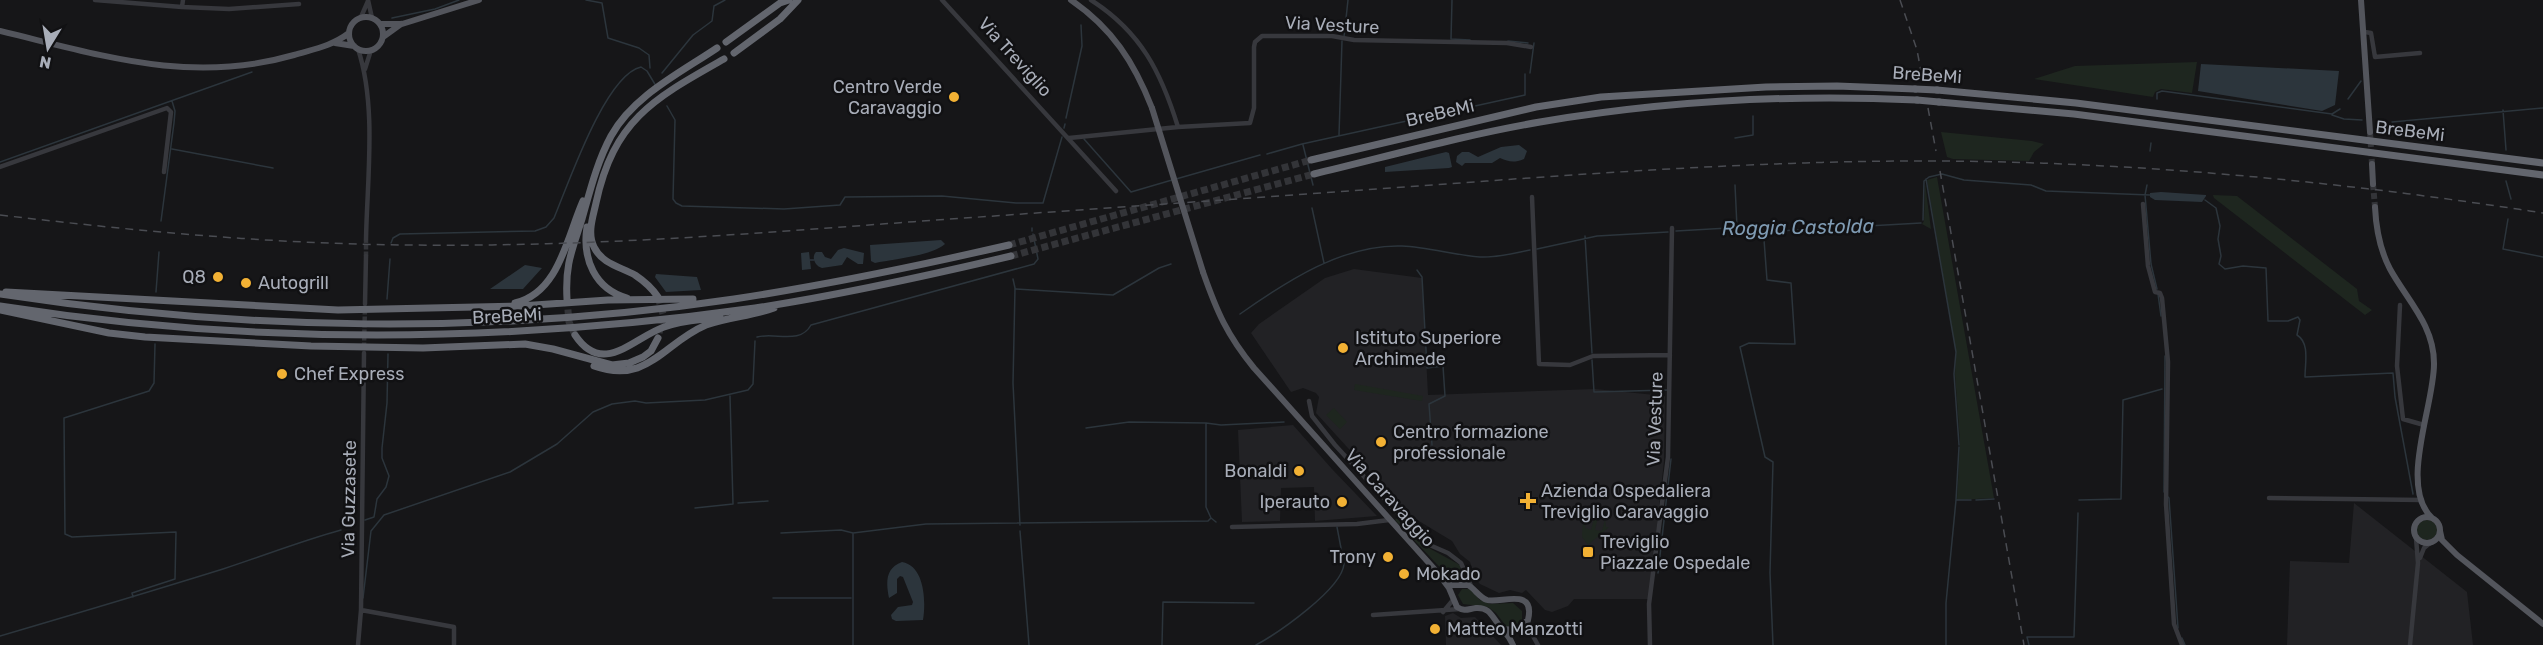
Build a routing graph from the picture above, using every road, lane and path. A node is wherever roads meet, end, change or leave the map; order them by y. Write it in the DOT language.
graph roads {
  1 [pos="95,0"];
  2 [pos="183,0"];
  3 [pos="237,0"];
  4 [pos="478,0"];
  5 [pos="789,0"];
  6 [pos="798,0"];
  7 [pos="942,0"];
  8 [pos="1071,0"];
  9 [pos="1090,0"];
  10 [pos="2361,0"];
  11 [pos="368,1"];
  12 [pos="299,4"];
  13 [pos="182,7"];
  14 [pos="238,9"];
  15 [pos="361,17"];
  16 [pos="372,18"];
  17 [pos="381,24"];
  18 [pos="402,24"];
  19 [pos="0,31"];
  20 [pos="2365,32"];
  21 [pos="349,33"];
  22 [pos="383,37"];
  23 [pos="726,42"];
  24 [pos="335,44"];
  25 [pos="1531,47"];
  26 [pos="356,48"];
  27 [pos="717,48"];
  28 [pos="371,50"];
  29 [pos="734,53"];
  30 [pos="2420,53"];
  31 [pos="724,59"];
  32 [pos="365,69"];
  33 [pos="1178,127"];
  34 [pos="2370,132"];
  35 [pos="1067,137"];
  36 [pos="1311,160"];
  37 [pos="2543,163"];
  38 [pos="2372,164"];
  39 [pos="0,168"];
  40 [pos="164,172"];
  41 [pos="595,174"];
  42 [pos="1314,174"];
  43 [pos="2543,175"];
  44 [pos="2373,184"];
  45 [pos="1116,191"];
  46 [pos="1532,197"];
  47 [pos="597,200"];
  48 [pos="2143,204"];
  49 [pos="2375,207"];
  50 [pos="1672,228"];
  51 [pos="366,240"];
  52 [pos="1010,245"];
  53 [pos="366,256"];
  54 [pos="1011,256"];
  55 [pos="0,293"];
  56 [pos="658,297"];
  57 [pos="567,299"];
  58 [pos="732,299"];
  59 [pos="639,300"];
  60 [pos="783,303"];
  61 [pos="365,304"];
  62 [pos="2400,305"];
  63 [pos="499,306"];
  64 [pos="0,308"];
  65 [pos="754,308"];
  66 [pos="575,335"];
  67 [pos="658,338"];
  68 [pos="364,353"];
  69 [pos="567,353"];
  70 [pos="1670,355"];
  71 [pos="1309,401"];
  72 [pos="2424,426"];
  73 [pos="2269,498"];
  74 [pos="2422,500"];
  75 [pos="1384,518"];
  76 [pos="2432,518"];
  77 [pos="2418,521"];
  78 [pos="1232,527"];
  79 [pos="2440,531"];
  80 [pos="2416,538"];
  81 [pos="2431,543"];
  82 [pos="2457,555"];
  83 [pos="2418,563"];
  84 [pos="1466,571"];
  85 [pos="1437,572"];
  86 [pos="1461,585"];
  87 [pos="1472,587"];
  88 [pos="1453,598"];
  89 [pos="361,610"];
  90 [pos="1461,610"];
  91 [pos="1443,612"];
  92 [pos="1373,615"];
  93 [pos="1528,619"];
  94 [pos="2543,624"];
  95 [pos="1520,628"];
  96 [pos="1504,629"];
  97 [pos="1533,636"];
  98 [pos="358,645"];
  99 [pos="454,645"];
  100 [pos="1514,645"];
  101 [pos="1538,645"];
  102 [pos="1650,645"];
  103 [pos="2182,645"];
  104 [pos="2410,645"];
  1 -- 13 [label="street"];
  2 -- 13 [label="street"];
  3 -- 14 [label="street"];
  4 -- 18 [label="main road"];
  5 -- 23 [label="highway"];
  6 -- 29 [label="highway"];
  7 -- 35 [label="street, Via Treviglio"];
  8 -- 75 [label="main road, Via Caravaggio, bridge"];
  9 -- 33 [label="street"];
  10 -- 20 [label="main road"];
  11 -- 15 [label="street"];
  11 -- 16 [label="street"];
  12 -- 14 [label="street"];
  13 -- 14 [label="street"];
  15 -- 16 [label="main road"];
  15 -- 21 [label="main road"];
  16 -- 17 [label="main road"];
  17 -- 18 [label="main road"];
  17 -- 22 [label="main road"];
  18 -- 22 [label="main road"];
  19 -- 24 [label="main road"];
  20 -- 30 [label="street"];
  20 -- 34 [label="main road"];
  21 -- 24 [label="main road"];
  21 -- 26 [label="main road"];
  22 -- 28 [label="main road"];
  24 -- 26 [label="main road"];
  25 -- 33 [label="street, Via Vesture"];
  26 -- 28 [label="main road"];
  26 -- 32 [label="street"];
  27 -- 41 [label="highway"];
  28 -- 32 [label="street"];
  31 -- 47 [label="highway"];
  32 -- 51 [label="street"];
  33 -- 35 [label="street, Via Vesture"];
  35 -- 45 [label="street"];
  36 -- 37 [label="highway, BreBeMi, bridge"];
  38 -- 44 [label="main road"];
  39 -- 40 [label="street"];
  41 -- 57 [label="highway"];
  41 -- 63 [label="highway"];
  42 -- 43 [label="highway, BreBeMi, bridge"];
  46 -- 70 [label="street"];
  47 -- 56 [label="highway"];
  47 -- 59 [label="highway"];
  48 -- 103 [label="street"];
  49 -- 72 [label="main road"];
  50 -- 70 [label="street, Via Vesture"];
  52 -- 58 [label="highway, BreBeMi"];
  53 -- 61 [label="street"];
  54 -- 60 [label="highway, BreBeMi"];
  55 -- 58 [label="highway, BreBeMi"];
  55 -- 63 [label="highway"];
  58 -- 59 [label="highway"];
  59 -- 63 [label="highway"];
  60 -- 65 [label="highway, BreBeMi"];
  60 -- 69 [label="highway"];
  62 -- 72 [label="street"];
  64 -- 65 [label="highway, BreBeMi"];
  64 -- 69 [label="highway"];
  65 -- 66 [label="highway"];
  67 -- 69 [label="highway"];
  68 -- 89 [label="street, Via Guzzasete"];
  70 -- 102 [label="street, Via Vesture"];
  71 -- 84 [label="street"];
  72 -- 74 [label="main road"];
  73 -- 74 [label="street"];
  74 -- 76 [label="main road"];
  74 -- 77 [label="main road"];
  75 -- 78 [label="street"];
  75 -- 85 [label="main road, Via Caravaggio"];
  76 -- 77 [label="main road"];
  76 -- 79 [label="main road"];
  77 -- 80 [label="main road"];
  79 -- 81 [label="main road"];
  79 -- 82 [label="main road"];
  80 -- 81 [label="main road"];
  80 -- 83 [label="street"];
  81 -- 82 [label="main road"];
  81 -- 83 [label="street"];
  82 -- 94 [label="main road"];
  83 -- 104 [label="street"];
  84 -- 86 [label="street"];
  84 -- 87 [label="street"];
  85 -- 86 [label="main road, Via Caravaggio"];
  85 -- 88 [label="main road, Via Caravaggio"];
  86 -- 87 [label="main road, Via Caravaggio"];
  86 -- 88 [label="main road"];
  87 -- 93 [label="main road, Via Caravaggio"];
  88 -- 90 [label="main road, Via Caravaggio"];
  88 -- 91 [label="street"];
  89 -- 98 [label="street, Via Guzzasete"];
  89 -- 99 [label="street"];
  90 -- 91 [label="street"];
  90 -- 96 [label="main road"];
  91 -- 92 [label="street"];
  93 -- 95 [label="main road"];
  93 -- 97 [label="street, Via Caravaggio"];
  95 -- 96 [label="main road"];
  95 -- 97 [label="street, Via Caravaggio"];
  95 -- 100 [label="main road"];
  96 -- 100 [label="main road"];
  97 -- 101 [label="street, Via Caravaggio"];
}
